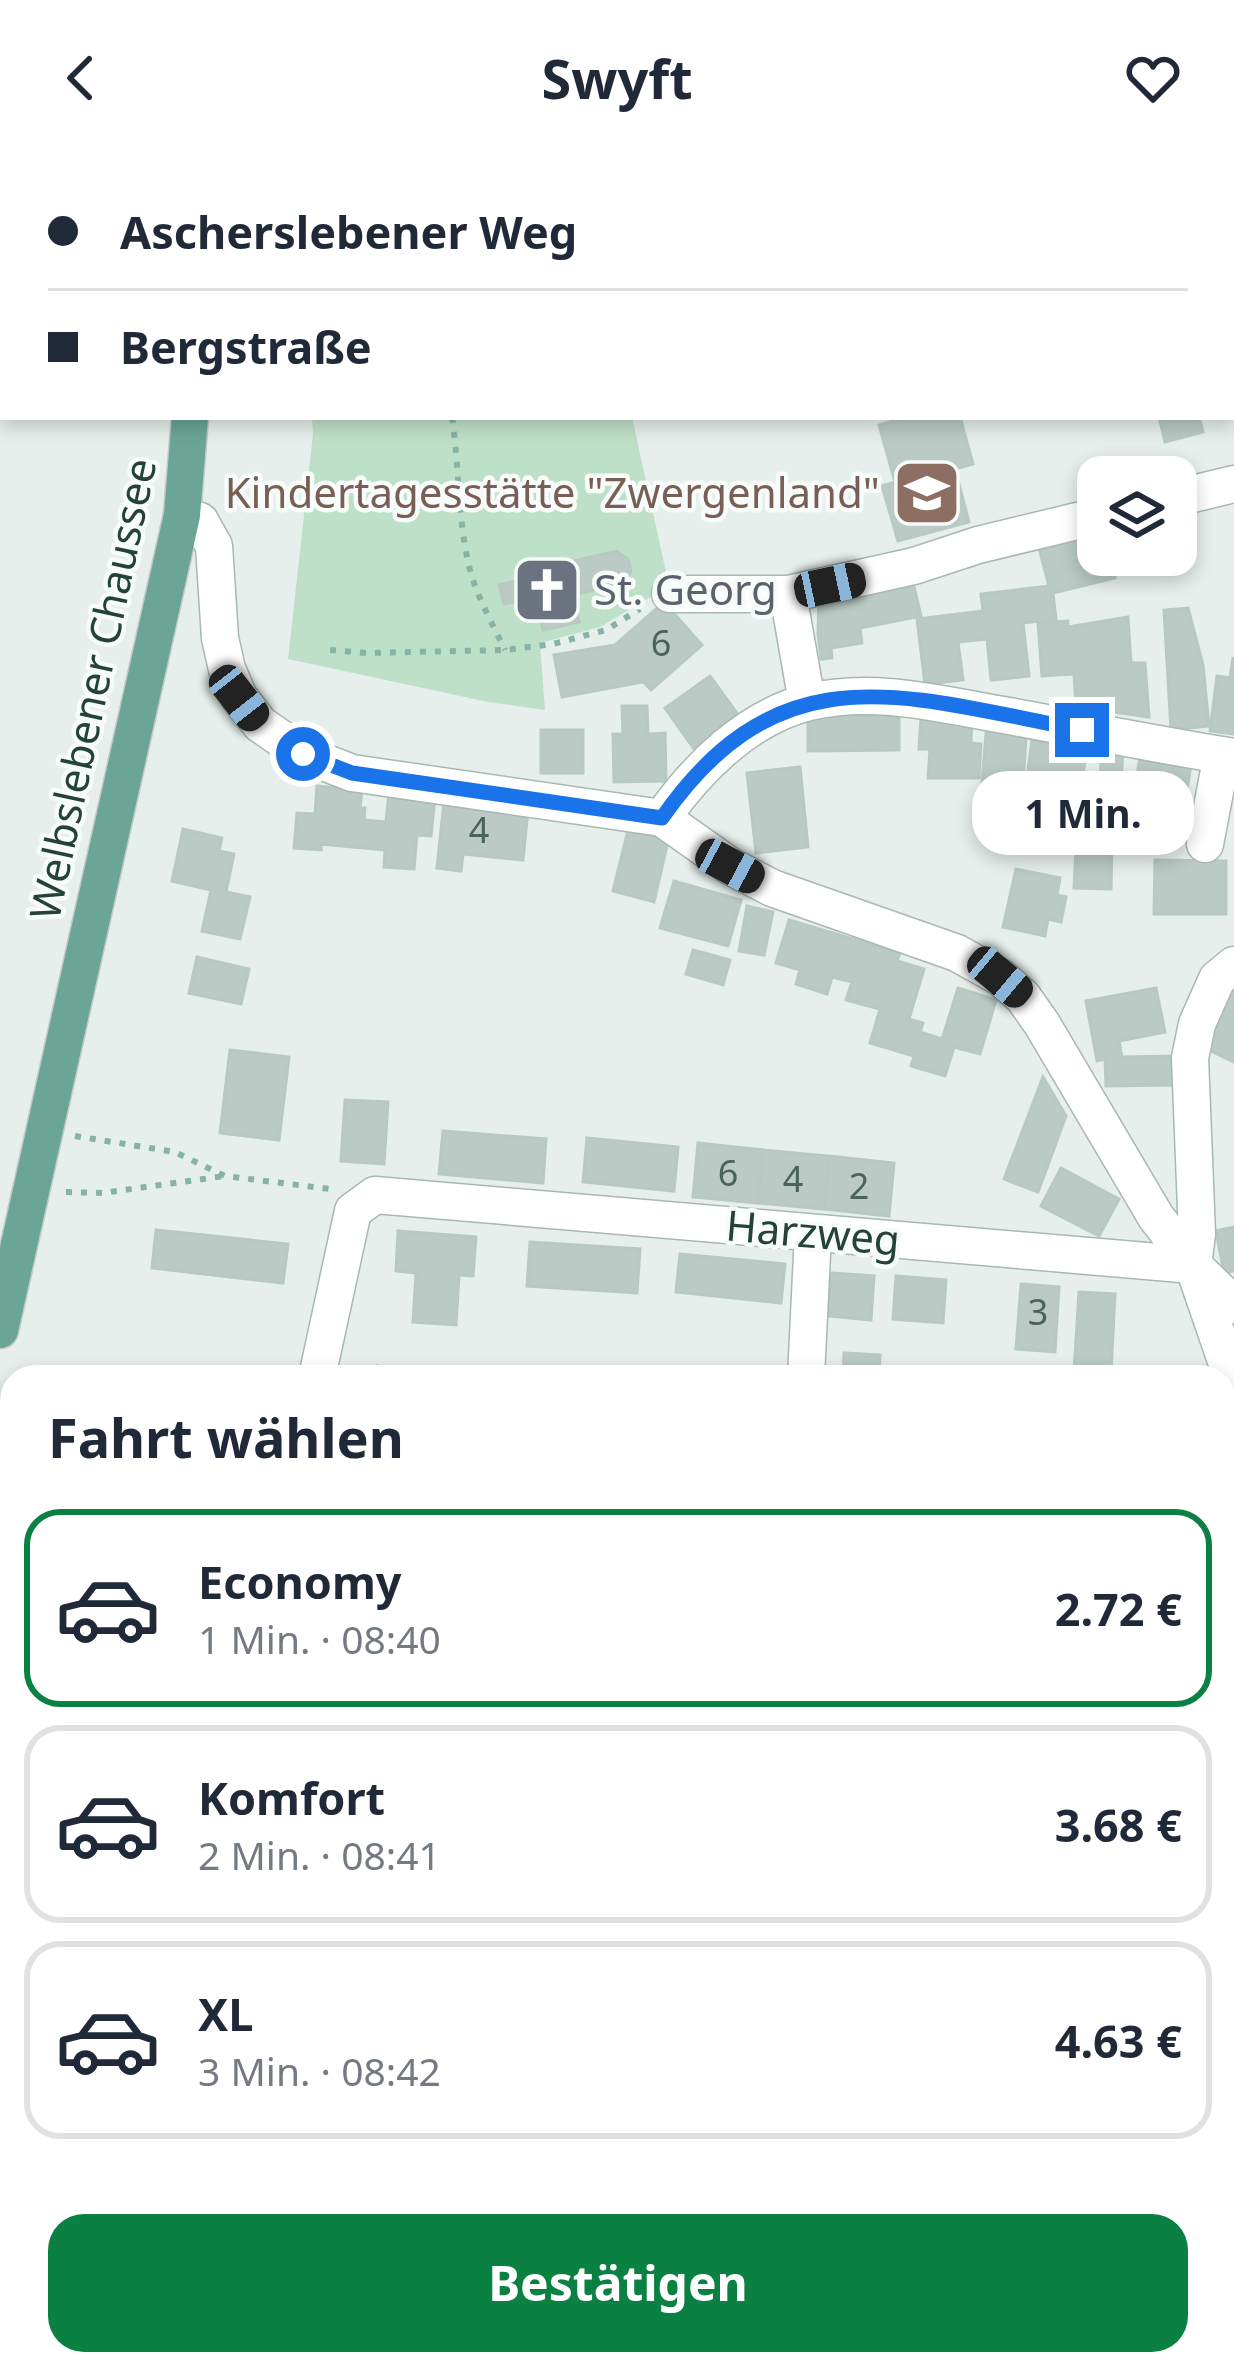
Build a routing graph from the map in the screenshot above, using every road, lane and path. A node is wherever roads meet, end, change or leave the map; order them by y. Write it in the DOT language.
graph roads {
  1 [pos="190,420"];
  2 [pos="452,420"];
  3 [pos="1234,484"];
  4 [pos="1197,492"];
  5 [pos="182,514"];
  6 [pos="1077,521"];
  7 [pos="670,594"];
  8 [pos="788,594"];
  9 [pos="329,650"];
  10 [pos="505,650"];
  11 [pos="807,702"];
  12 [pos="1228,756"];
  13 [pos="662,818"];
  14 [pos="1205,844"];
  15 [pos="1234,965"];
  16 [pos="46,1132"];
  17 [pos="225,1176"];
  18 [pos="32,1192"];
  19 [pos="375,1195"];
  20 [pos="813,1234"];
  21 [pos="1193,1265"];
  22 [pos="1234,1305"];
  23 [pos="0,1330"];
  24 [pos="320,1365"];
  25 [pos="807,1365"];
  26 [pos="1227,1365"];
  1 -- 5 [label="main road, Welbslebener Chaussee"];
  2 -- 10 [label="path"];
  3 -- 4 [label="street"];
  5 -- 13 [label="street"];
  5 -- 16 [label="main road, Welbslebener Chaussee"];
  6 -- 8 [label="street"];
  7 -- 8 [label="street"];
  7 -- 10 [label="path"];
  8 -- 11 [label="street"];
  9 -- 10 [label="path"];
  11 -- 12 [label="street"];
  11 -- 13 [label="street"];
  12 -- 14 [label="street"];
  13 -- 21 [label="street"];
  15 -- 21 [label="street"];
  16 -- 17 [label="path"];
  16 -- 18 [label="main road, Welbslebener Chaussee"];
  17 -- 18 [label="path"];
  17 -- 19 [label="path"];
  18 -- 23 [label="main road, Welbslebener Chaussee"];
  19 -- 20 [label="street, Harzweg"];
  19 -- 24 [label="street"];
  20 -- 21 [label="street, Harzweg"];
  20 -- 25 [label="street"];
  21 -- 22 [label="street"];
  21 -- 26 [label="street"];
}
